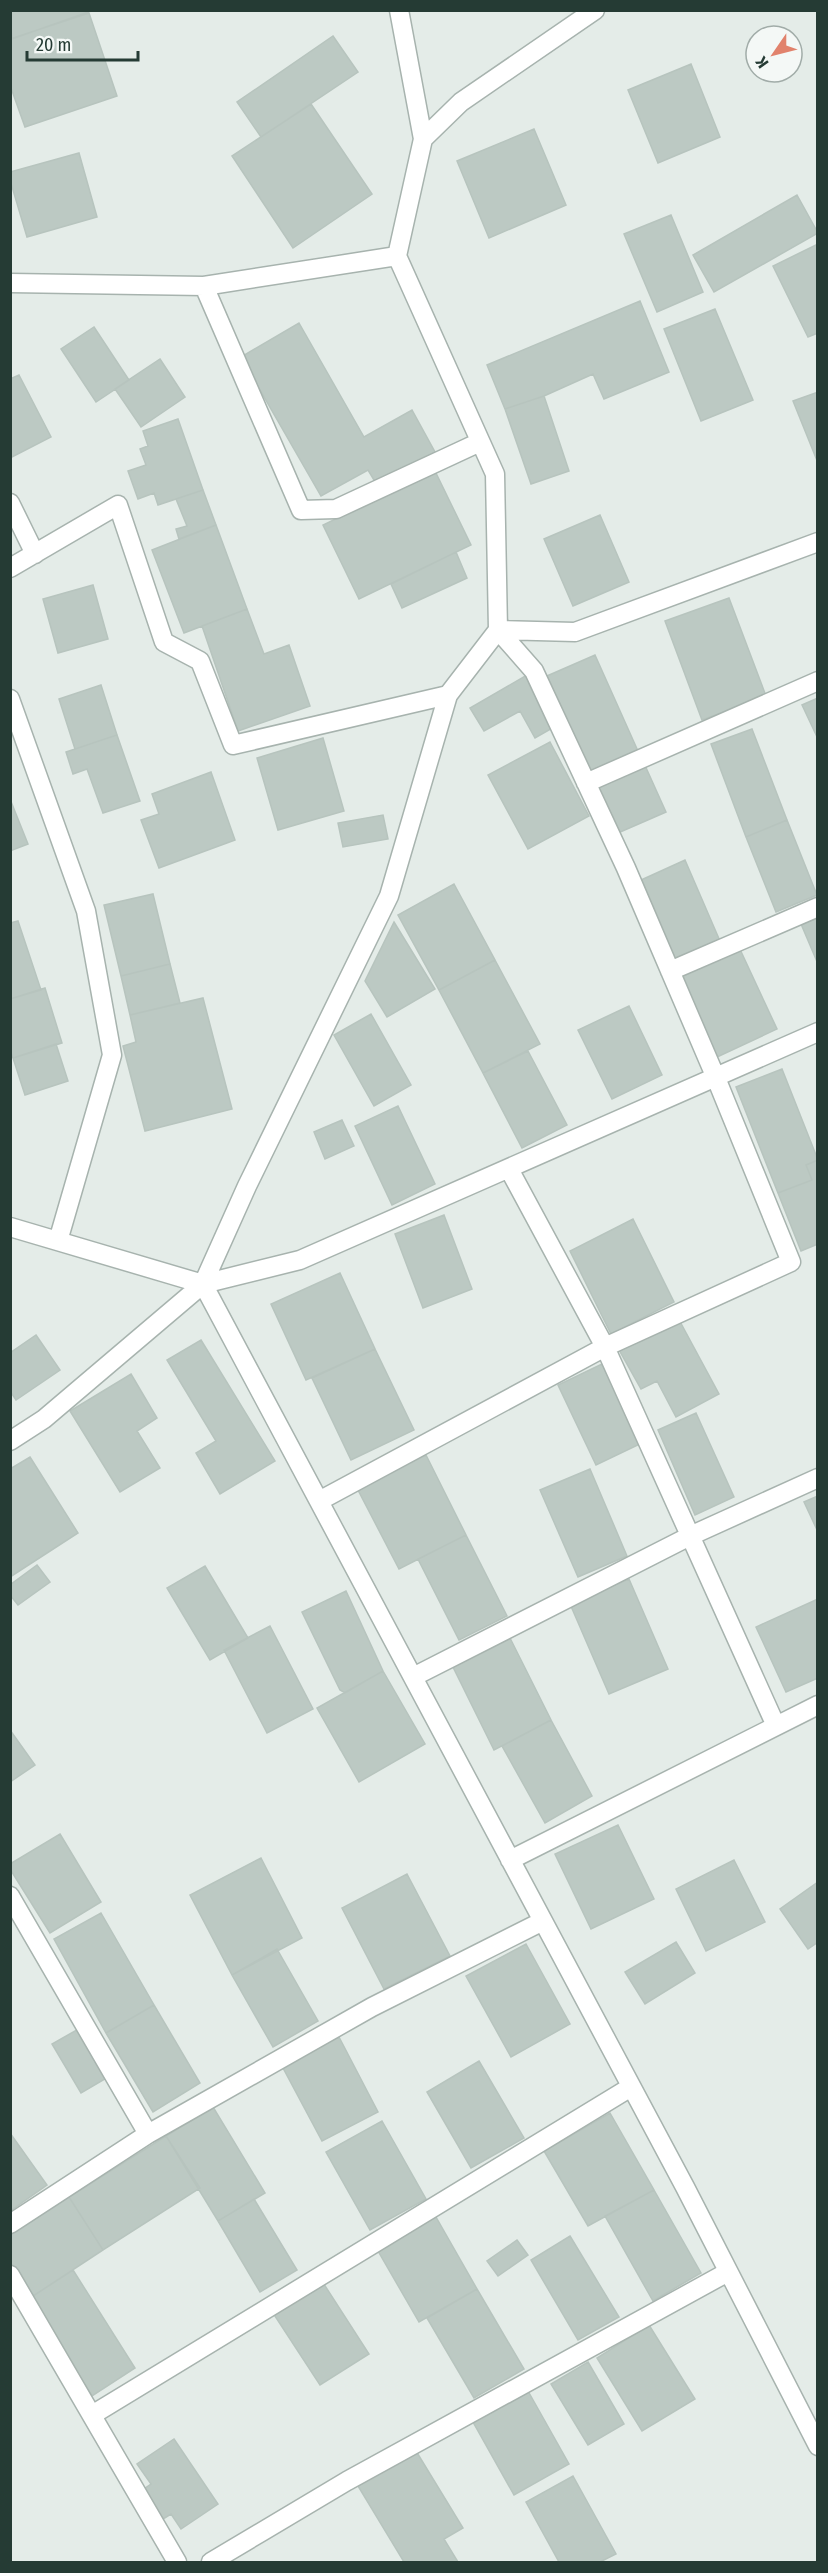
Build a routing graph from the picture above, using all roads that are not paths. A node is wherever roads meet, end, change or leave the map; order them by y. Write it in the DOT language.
graph roads {
  1 [pos="399,10"];
  2 [pos="581,14"];
  3 [pos="423,139"];
  4 [pos="397,256"];
  5 [pos="10,283"];
  6 [pos="204,286"];
  7 [pos="480,442"];
  8 [pos="10,503"];
  9 [pos="818,542"];
  10 [pos="35,554"];
  11 [pos="10,568"];
  12 [pos="498,630"];
  13 [pos="818,681"];
  14 [pos="448,695"];
  15 [pos="10,699"];
  16 [pos="586,783"];
  17 [pos="818,907"];
  18 [pos="670,971"];
  19 [pos="818,1032"];
  20 [pos="716,1078"];
  21 [pos="509,1169"];
  22 [pos="10,1227"];
  23 [pos="58,1241"];
  24 [pos="203,1284"];
  25 [pos="605,1347"];
  26 [pos="10,1441"];
  27 [pos="818,1478"];
  28 [pos="319,1501"];
  29 [pos="690,1536"];
  30 [pos="412,1677"];
  31 [pos="818,1705"];
  32 [pos="776,1725"];
  33 [pos="510,1860"];
  34 [pos="10,1896"];
  35 [pos="543,1921"];
  36 [pos="631,2087"];
  37 [pos="148,2134"];
  38 [pos="10,2224"];
  39 [pos="728,2272"];
  40 [pos="10,2275"];
  41 [pos="92,2415"];
  42 [pos="818,2446"];
  43 [pos="177,2562"];
  44 [pos="211,2562"];
  1 -- 3 [label="street"];
  2 -- 3 [label="street"];
  3 -- 4 [label="street"];
  4 -- 6 [label="street"];
  4 -- 7 [label="street"];
  5 -- 6 [label="street"];
  6 -- 7 [label="street"];
  7 -- 12 [label="street"];
  8 -- 10 [label="street"];
  9 -- 12 [label="street"];
  10 -- 11 [label="street"];
  10 -- 14 [label="street"];
  12 -- 14 [label="street"];
  12 -- 16 [label="street"];
  13 -- 16 [label="street"];
  14 -- 24 [label="street"];
  15 -- 23 [label="street"];
  16 -- 18 [label="street"];
  17 -- 18 [label="street"];
  18 -- 20 [label="street"];
  19 -- 20 [label="street"];
  20 -- 21 [label="street"];
  20 -- 25 [label="street"];
  21 -- 24 [label="street"];
  21 -- 25 [label="street"];
  22 -- 23 [label="street"];
  23 -- 24 [label="street"];
  24 -- 26 [label="street"];
  24 -- 28 [label="street"];
  25 -- 28 [label="street"];
  25 -- 29 [label="street"];
  27 -- 29 [label="street"];
  28 -- 30 [label="street"];
  29 -- 30 [label="street"];
  29 -- 32 [label="street"];
  30 -- 33 [label="street"];
  31 -- 32 [label="street"];
  32 -- 33 [label="street"];
  33 -- 35 [label="street"];
  34 -- 37 [label="street"];
  35 -- 36 [label="street"];
  35 -- 37 [label="street"];
  36 -- 39 [label="street"];
  36 -- 41 [label="street"];
  37 -- 38 [label="street"];
  39 -- 42 [label="street"];
  39 -- 44 [label="street"];
  40 -- 41 [label="street"];
  41 -- 43 [label="street"];
}
